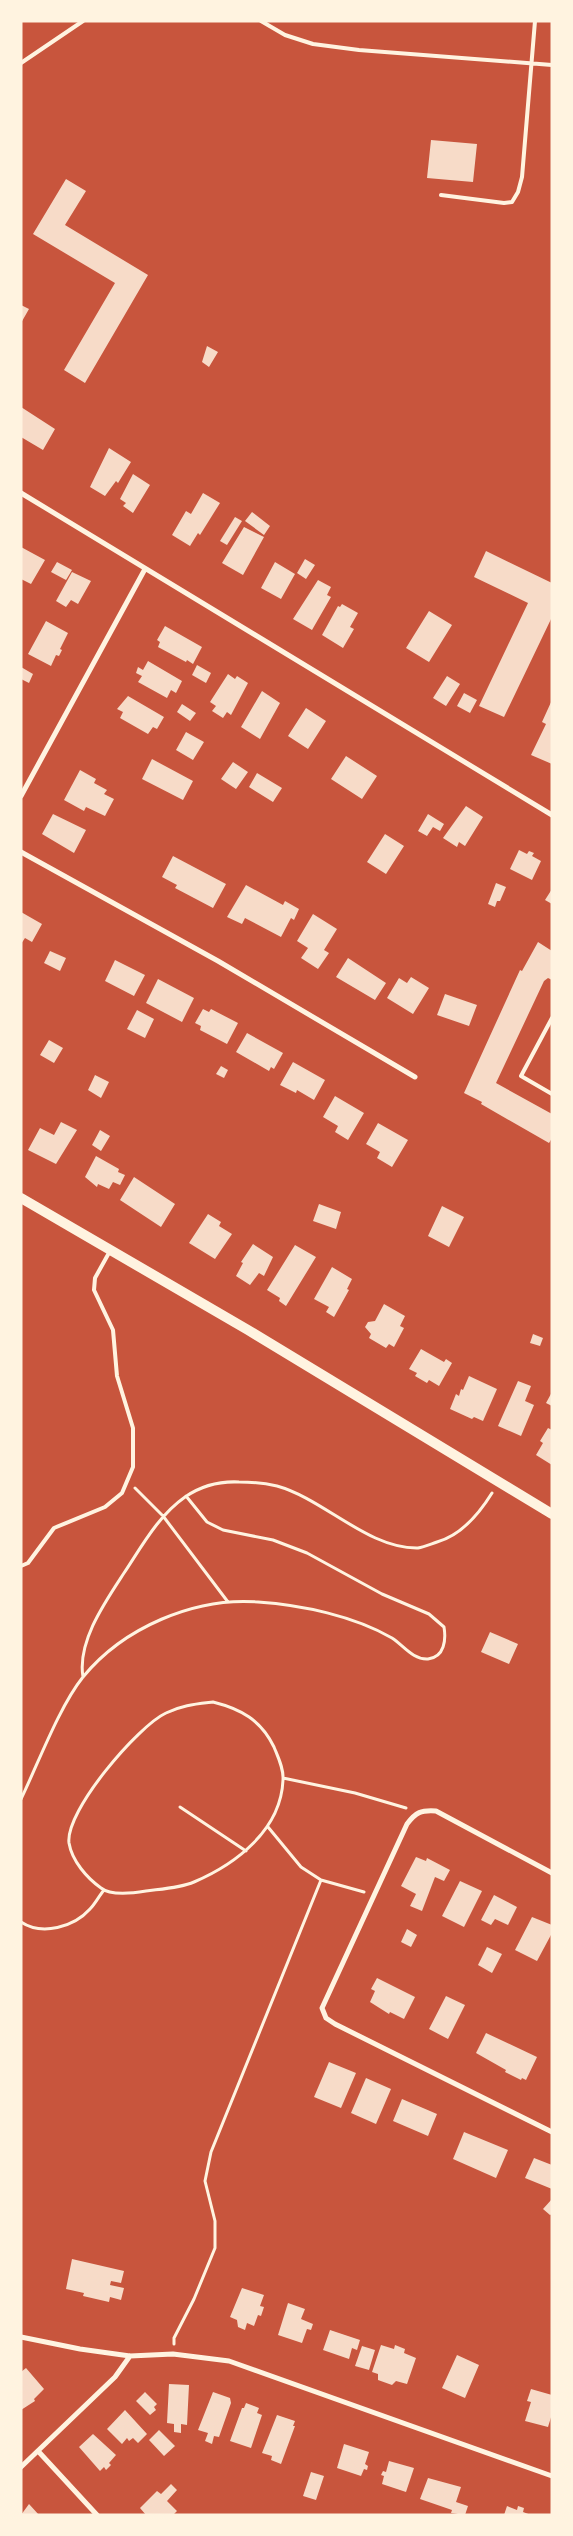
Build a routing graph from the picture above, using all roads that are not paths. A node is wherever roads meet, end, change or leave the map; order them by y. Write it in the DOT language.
graph roads {
  1 [pos="83,21"];
  2 [pos="261,21"];
  3 [pos="535,21"];
  4 [pos="21,63"];
  5 [pos="530,63"];
  6 [pos="552,64"];
  7 [pos="442,195"];
  8 [pos="21,493"];
  9 [pos="145,569"];
  10 [pos="21,796"];
  11 [pos="552,815"];
  12 [pos="21,852"];
  13 [pos="552,1018"];
  14 [pos="415,1076"];
  15 [pos="552,1094"];
  16 [pos="21,1198"];
  17 [pos="111,1250"];
  18 [pos="552,1514"];
  19 [pos="21,1566"];
  20 [pos="552,1873"];
  21 [pos="552,2132"];
  22 [pos="21,2337"];
  23 [pos="130,2356"];
  24 [pos="38,2451"];
  25 [pos="21,2467"];
  26 [pos="552,2476"];
  27 [pos="96,2515"];
  1 -- 4 [label="lane"];
  2 -- 5 [label="lane"];
  3 -- 5 [label="lane"];
  5 -- 6 [label="lane"];
  5 -- 7 [label="lane"];
  8 -- 9 [label="street"];
  9 -- 10 [label="street"];
  9 -- 11 [label="street"];
  12 -- 14 [label="street"];
  13 -- 15 [label="lane"];
  16 -- 17 [label="main road"];
  17 -- 18 [label="main road"];
  17 -- 19 [label="lane"];
  20 -- 21 [label="street"];
  22 -- 23 [label="street"];
  23 -- 24 [label="street"];
  23 -- 26 [label="street"];
  24 -- 25 [label="street"];
  24 -- 27 [label="street"];
}
